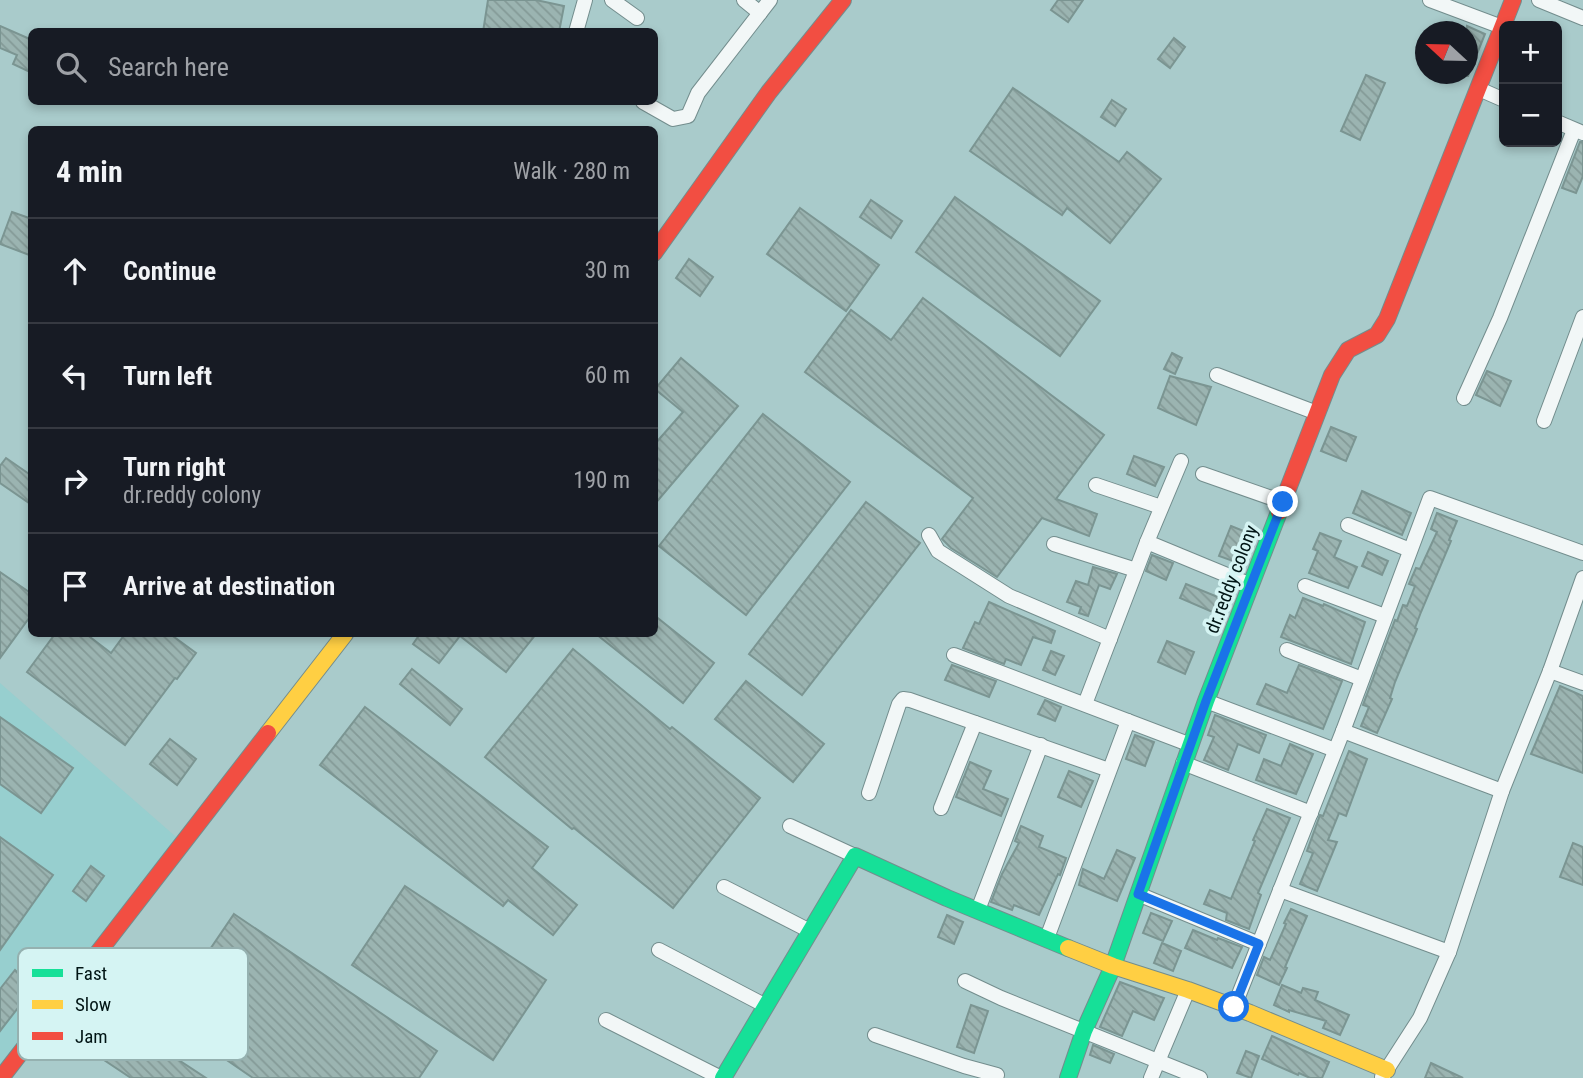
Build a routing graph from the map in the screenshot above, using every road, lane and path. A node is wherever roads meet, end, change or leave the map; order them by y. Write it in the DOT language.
graph roads {
  1 [pos="585,0"];
  2 [pos="612,0"];
  3 [pos="744,0"];
  4 [pos="770,0"];
  5 [pos="843,0"];
  6 [pos="1430,0"];
  7 [pos="1513,0"];
  8 [pos="1539,0"];
  9 [pos="760,13"];
  10 [pos="637,18"];
  11 [pos="1583,18"];
  12 [pos="1504,21"];
  13 [pos="1499,26"];
  14 [pos="577,28"];
  15 [pos="1499,35"];
  16 [pos="1479,89"];
  17 [pos="1499,98"];
  18 [pos="648,105"];
  19 [pos="1578,131"];
  20 [pos="658,247"];
  21 [pos="1583,317"];
  22 [pos="1217,375"];
  23 [pos="1464,398"];
  24 [pos="1317,412"];
  25 [pos="1544,421"];
  26 [pos="1181,461"];
  27 [pos="1203,474"];
  28 [pos="1096,485"];
  29 [pos="1283,502"];
  30 [pos="1161,507"];
  31 [pos="1348,525"];
  32 [pos="929,535"];
  33 [pos="1147,542"];
  34 [pos="1054,544"];
  35 [pos="1410,550"];
  36 [pos="1583,553"];
  37 [pos="1136,569"];
  38 [pos="1583,578"];
  39 [pos="1251,585"];
  40 [pos="1305,586"];
  41 [pos="1385,616"];
  42 [pos="343,637"];
  43 [pos="1110,639"];
  44 [pos="1287,650"];
  45 [pos="954,655"];
  46 [pos="1550,671"];
  47 [pos="1362,679"];
  48 [pos="1583,683"];
  49 [pos="1206,701"];
  50 [pos="1085,705"];
  51 [pos="1128,721"];
  52 [pos="975,723"];
  53 [pos="1343,731"];
  54 [pos="1041,745"];
  55 [pos="1191,745"];
  56 [pos="1335,750"];
  57 [pos="1184,764"];
  58 [pos="1109,770"];
  59 [pos="1502,791"];
  60 [pos="869,793"];
  61 [pos="941,808"];
  62 [pos="1311,813"];
  63 [pos="790,826"];
  64 [pos="855,856"];
  65 [pos="724,887"];
  66 [pos="1280,890"];
  67 [pos="1138,894"];
  68 [pos="978,911"];
  69 [pos="810,931"];
  70 [pos="1047,938"];
  71 [pos="1259,944"];
  72 [pos="102,948"];
  73 [pos="659,950"];
  74 [pos="1449,952"];
  75 [pos="1113,966"];
  76 [pos="965,981"];
  77 [pos="1188,990"];
  78 [pos="766,1006"];
  79 [pos="1234,1007"];
  80 [pos="606,1020"];
  81 [pos="1084,1031"];
  82 [pos="875,1035"];
  83 [pos="18,1056"];
  84 [pos="1157,1062"];
  85 [pos="1384,1074"];
  86 [pos="1000,1077"];
  87 [pos="1,1078"];
  88 [pos="722,1078"];
  89 [pos="1068,1078"];
  90 [pos="1151,1078"];
  91 [pos="1200,1078"];
  1 -- 14 [label="street"];
  2 -- 10 [label="street"];
  3 -- 9 [label="street"];
  4 -- 9 [label="street"];
  5 -- 20 [label="street"];
  6 -- 13 [label="street"];
  7 -- 12 [label="street, dr.reddy colony"];
  8 -- 11 [label="street"];
  9 -- 18 [label="street"];
  15 -- 16 [label="street, dr.reddy colony"];
  16 -- 17 [label="street"];
  16 -- 24 [label="street, dr.reddy colony"];
  19 -- 23 [label="street"];
  21 -- 25 [label="street"];
  22 -- 24 [label="street"];
  24 -- 29 [label="street, dr.reddy colony"];
  26 -- 30 [label="street"];
  27 -- 29 [label="street"];
  28 -- 30 [label="street"];
  29 -- 39 [label="street, dr.reddy colony"];
  30 -- 33 [label="street"];
  31 -- 35 [label="street"];
  32 -- 43 [label="street"];
  33 -- 37 [label="street"];
  33 -- 39 [label="street"];
  34 -- 37 [label="street"];
  35 -- 36 [label="street"];
  35 -- 41 [label="street"];
  37 -- 43 [label="street"];
  38 -- 46 [label="street"];
  39 -- 49 [label="street, dr.reddy colony"];
  40 -- 41 [label="street"];
  41 -- 47 [label="street"];
  42 -- 72 [label="street"];
  43 -- 50 [label="street"];
  44 -- 47 [label="street"];
  45 -- 50 [label="street"];
  46 -- 48 [label="street"];
  46 -- 59 [label="street"];
  47 -- 53 [label="street"];
  49 -- 55 [label="street, dr.reddy colony"];
  49 -- 56 [label="street"];
  50 -- 51 [label="street"];
  51 -- 55 [label="street"];
  51 -- 58 [label="street"];
  52 -- 54 [label="street"];
  52 -- 60 [label="street"];
  52 -- 61 [label="street"];
  53 -- 56 [label="street"];
  53 -- 59 [label="street"];
  54 -- 58 [label="street"];
  54 -- 68 [label="street"];
  55 -- 57 [label="street, dr.reddy colony"];
  56 -- 62 [label="street"];
  57 -- 62 [label="street"];
  57 -- 67 [label="street, dr.reddy colony"];
  58 -- 70 [label="street"];
  59 -- 74 [label="street"];
  62 -- 66 [label="street"];
  63 -- 64 [label="street"];
  64 -- 68 [label="street"];
  64 -- 69 [label="street"];
  65 -- 69 [label="street"];
  66 -- 71 [label="street"];
  66 -- 74 [label="street"];
  67 -- 71 [label="street"];
  67 -- 75 [label="street, dr.reddy colony"];
  68 -- 70 [label="street"];
  69 -- 78 [label="street"];
  70 -- 75 [label="street"];
  71 -- 79 [label="street"];
  73 -- 78 [label="street"];
  74 -- 85 [label="street"];
  75 -- 77 [label="street"];
  75 -- 81 [label="street, dr.reddy colony"];
  76 -- 81 [label="street"];
  77 -- 79 [label="street"];
  77 -- 84 [label="street"];
  78 -- 88 [label="street"];
  79 -- 85 [label="street"];
  80 -- 88 [label="street"];
  81 -- 84 [label="street"];
  81 -- 89 [label="street, dr.reddy colony"];
  82 -- 86 [label="street"];
  83 -- 87 [label="street"];
  84 -- 90 [label="street"];
  84 -- 91 [label="street"];
}
